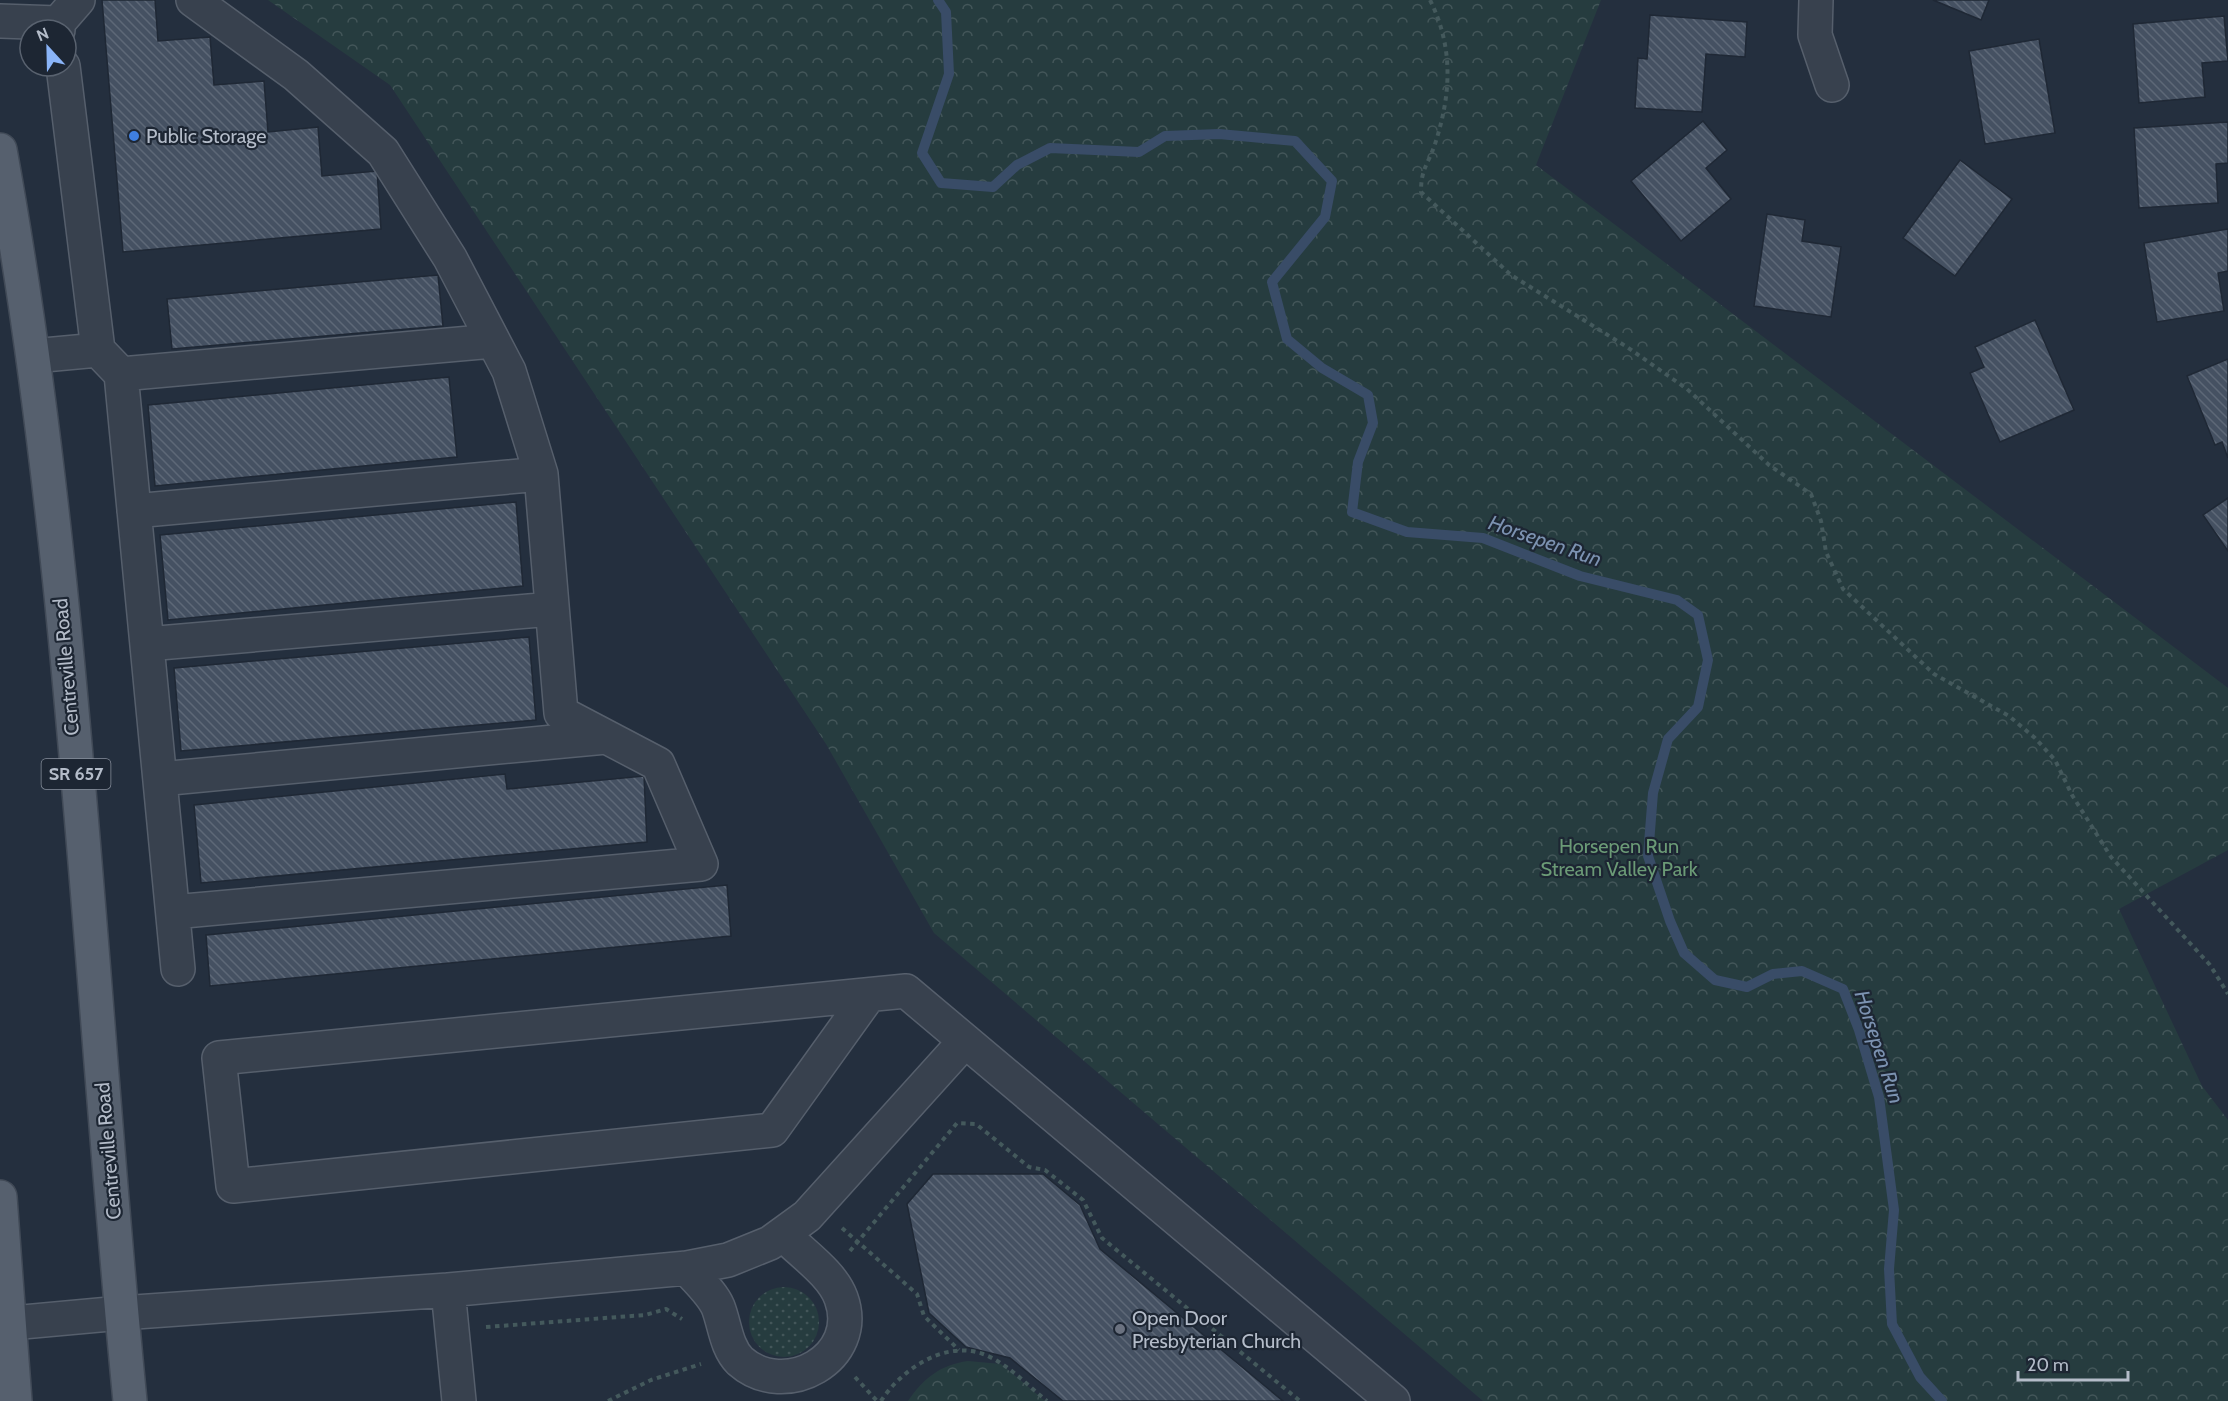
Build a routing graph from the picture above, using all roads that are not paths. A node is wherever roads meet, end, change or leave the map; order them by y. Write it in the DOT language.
graph roads {
  1 [pos="193,0"];
  2 [pos="1816,0"];
  3 [pos="18,20"];
  4 [pos="0,21"];
  5 [pos="64,78"];
  6 [pos="1832,85"];
  7 [pos="0,150"];
  8 [pos="494,341"];
  9 [pos="98,350"];
  10 [pos="33,356"];
  11 [pos="121,374"];
  12 [pos="541,474"];
  13 [pos="134,511"];
  14 [pos="552,609"];
  15 [pos="147,645"];
  16 [pos="606,737"];
  17 [pos="160,779"];
  18 [pos="173,912"];
  19 [pos="178,969"];
  20 [pos="869,995"];
  21 [pos="965,1041"];
  22 [pos="0,1197"];
  23 [pos="783,1234"];
  24 [pos="687,1268"];
  25 [pos="448,1290"];
  26 [pos="122,1313"];
  27 [pos="5,1324"];
  28 [pos="15,1401"];
  29 [pos="130,1401"];
  30 [pos="459,1401"];
  31 [pos="1393,1401"];
  1 -- 8 [label="street"];
  2 -- 6 [label="street"];
  3 -- 4 [label="street"];
  5 -- 9 [label="street"];
  7 -- 10 [label="main road, Centreville Road / SR 657"];
  8 -- 11 [label="street"];
  8 -- 12 [label="street"];
  9 -- 10 [label="street"];
  9 -- 11 [label="street"];
  10 -- 26 [label="main road, Centreville Road / SR 657"];
  11 -- 13 [label="street"];
  12 -- 13 [label="street"];
  12 -- 14 [label="street"];
  13 -- 15 [label="street"];
  14 -- 15 [label="street"];
  14 -- 16 [label="street"];
  15 -- 17 [label="street"];
  16 -- 17 [label="street"];
  16 -- 18 [label="street"];
  17 -- 18 [label="street"];
  18 -- 19 [label="street"];
  20 -- 20 [label="street"];
  20 -- 21 [label="street"];
  21 -- 23 [label="street"];
  21 -- 31 [label="street"];
  22 -- 27 [label="main road"];
  23 -- 24 [label="street"];
  23 -- 24 [label="street"];
  24 -- 25 [label="street"];
  25 -- 26 [label="street"];
  25 -- 30 [label="street"];
  26 -- 27 [label="street"];
  26 -- 29 [label="main road, Centreville Road / SR 657"];
  27 -- 28 [label="main road"];
}
